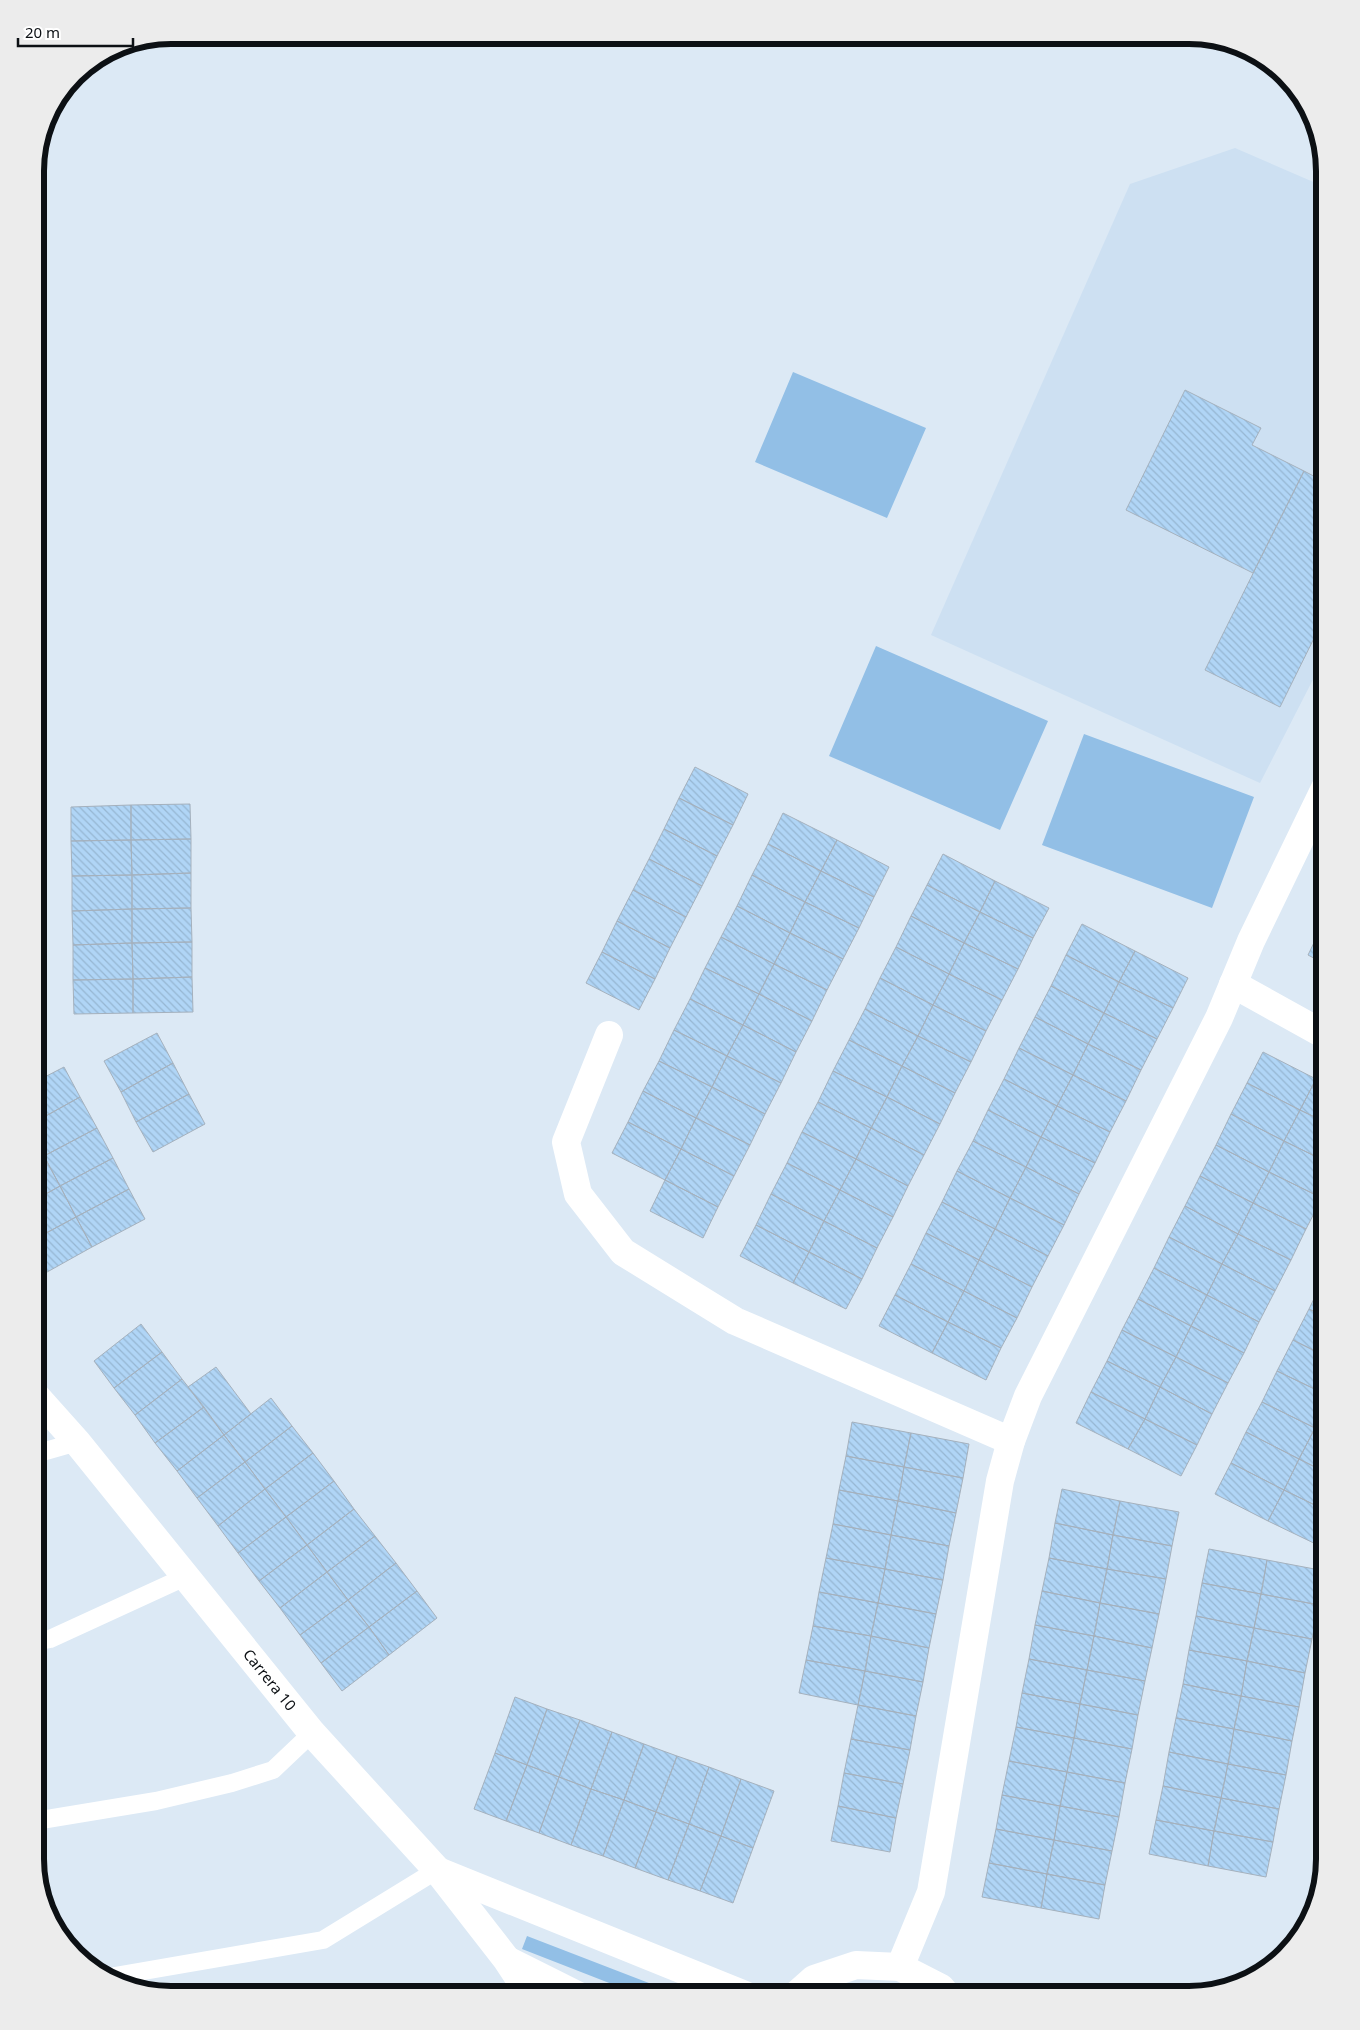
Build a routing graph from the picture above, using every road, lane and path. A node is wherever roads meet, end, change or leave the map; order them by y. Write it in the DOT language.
graph roads {
  1 [pos="1316,807"];
  2 [pos="1233,984"];
  3 [pos="1316,1030"];
  4 [pos="609,1035"];
  5 [pos="44,1405"];
  6 [pos="1011,1441"];
  7 [pos="77,1442"];
  8 [pos="44,1451"];
  9 [pos="185,1577"];
  10 [pos="44,1641"];
  11 [pos="312,1733"];
  12 [pos="44,1820"];
  13 [pos="437,1870"];
  14 [pos="508,1960"];
  15 [pos="900,1967"];
  16 [pos="120,1975"];
  17 [pos="524,1986"];
  18 [pos="559,1986"];
  19 [pos="723,1986"];
  20 [pos="807,1986"];
  21 [pos="937,1986"];
  1 -- 2 [label="street"];
  2 -- 3 [label="street"];
  2 -- 6 [label="street"];
  4 -- 6 [label="street"];
  5 -- 7 [label="street, Carrera 10"];
  6 -- 15 [label="street"];
  7 -- 8 [label="lane"];
  7 -- 9 [label="street, Carrera 10"];
  9 -- 10 [label="lane"];
  9 -- 11 [label="street, Carrera 10"];
  11 -- 12 [label="lane"];
  11 -- 13 [label="street, Carrera 10"];
  13 -- 14 [label="street, Carrera 10"];
  13 -- 16 [label="lane"];
  13 -- 19 [label="street"];
  14 -- 17 [label="street, Carrera 10"];
  14 -- 18 [label="street"];
  15 -- 20 [label="street"];
  15 -- 21 [label="street"];
}
